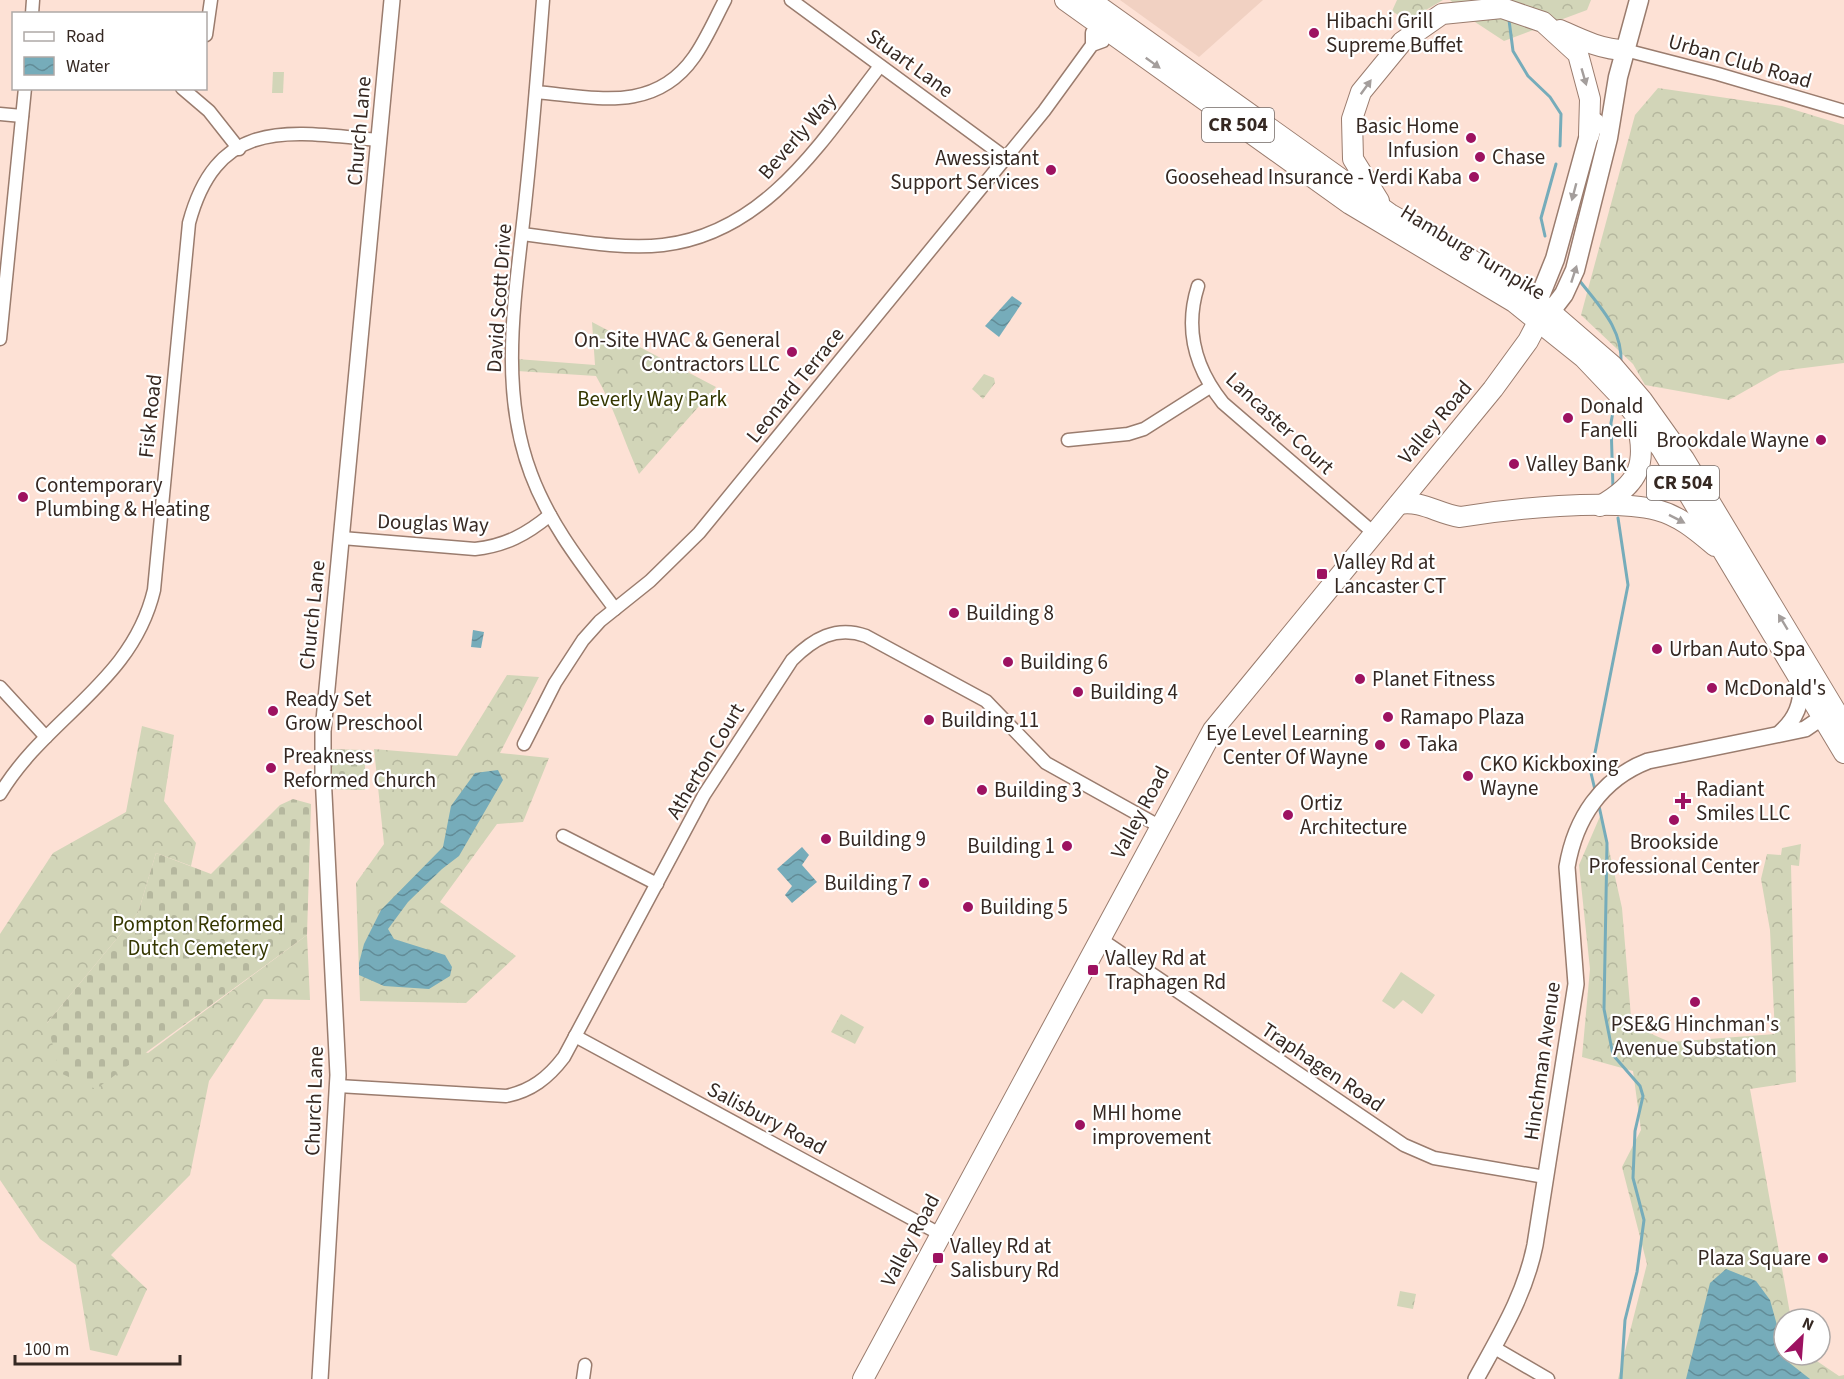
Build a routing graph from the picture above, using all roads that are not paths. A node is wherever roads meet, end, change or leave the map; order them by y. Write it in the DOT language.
graph roads {
  1 [pos="212,0"];
  2 [pos="392,0"];
  3 [pos="543,0"];
  4 [pos="725,0"];
  5 [pos="791,0"];
  6 [pos="1065,0"];
  7 [pos="1090,0"];
  8 [pos="1639,0"];
  9 [pos="1544,22"];
  10 [pos="207,29"];
  11 [pos="1105,29"];
  12 [pos="1625,50"];
  13 [pos="880,66"];
  14 [pos="1618,77"];
  15 [pos="25,90"];
  16 [pos="184,90"];
  17 [pos="536,92"];
  18 [pos="1844,111"];
  19 [pos="0,114"];
  20 [pos="22,116"];
  21 [pos="1589,135"];
  22 [pos="379,140"];
  23 [pos="239,148"];
  24 [pos="1006,158"];
  25 [pos="1390,214"];
  26 [pos="522,234"];
  27 [pos="1198,286"];
  28 [pos="1543,311"];
  29 [pos="0,339"];
  30 [pos="1210,387"];
  31 [pos="1621,388"];
  32 [pos="1068,441"];
  33 [pos="1415,483"];
  34 [pos="1399,504"];
  35 [pos="1600,506"];
  36 [pos="1479,514"];
  37 [pos="550,515"];
  38 [pos="1375,534"];
  39 [pos="342,538"];
  40 [pos="1726,556"];
  41 [pos="615,609"];
  42 [pos="1802,682"];
  43 [pos="0,687"];
  44 [pos="1834,718"];
  45 [pos="1780,733"];
  46 [pos="46,737"];
  47 [pos="524,744"];
  48 [pos="1844,753"];
  49 [pos="0,794"];
  50 [pos="1159,826"];
  51 [pos="563,836"];
  52 [pos="657,884"];
  53 [pos="1099,938"];
  54 [pos="575,1036"];
  55 [pos="338,1086"];
  56 [pos="1545,1177"];
  57 [pos="940,1234"];
  58 [pos="1493,1347"];
  59 [pos="585,1365"];
  60 [pos="320,1379"];
  61 [pos="583,1379"];
  62 [pos="863,1379"];
  63 [pos="1476,1379"];
  64 [pos="1548,1379"];
  1 -- 10 [label="street"];
  2 -- 22 [label="street, Church Lane"];
  3 -- 17 [label="street, David Scott Drive"];
  4 -- 17 [label="street"];
  5 -- 13 [label="street, Stuart Lane"];
  6 -- 11 [label="main road, Hamburg Turnpike / CR 504"];
  7 -- 25 [label="main road, CR 504"];
  8 -- 12 [label="main road, Valley Road"];
  9 -- 12 [label="main road"];
  9 -- 21 [label="main road, one-way"];
  25 -- 9 [label="main road, one-way"];
  11 -- 24 [label="street, Leonard Terrace"];
  11 -- 28 [label="main road, Hamburg Turnpike / CR 504, one-way"];
  12 -- 14 [label="main road, Valley Road"];
  12 -- 18 [label="street, Urban Club Road"];
  13 -- 24 [label="street, Stuart Lane"];
  13 -- 26 [label="street, Beverly Way"];
  14 -- 21 [label="main road, Valley Road"];
  28 -- 14 [label="main road, Valley Road, one-way"];
  15 -- 20 [label="street"];
  16 -- 23 [label="street"];
  17 -- 26 [label="street, David Scott Drive"];
  19 -- 20 [label="street"];
  20 -- 29 [label="street"];
  21 -- 28 [label="main road, Valley Road, one-way"];
  22 -- 23 [label="street, Fisk Road"];
  22 -- 39 [label="street, Church Lane"];
  23 -- 46 [label="street, Fisk Road"];
  24 -- 41 [label="street, Leonard Terrace"];
  25 -- 28 [label="main road, CR 504"];
  26 -- 37 [label="street, David Scott Drive"];
  27 -- 30 [label="street, Lancaster Court"];
  28 -- 31 [label="main road, Hamburg Turnpike / CR 504"];
  28 -- 33 [label="main road, Valley Road"];
  30 -- 32 [label="street"];
  30 -- 38 [label="street, Lancaster Court"];
  31 -- 35 [label="main road"];
  31 -- 40 [label="main road, Hamburg Turnpike / CR 504"];
  44 -- 31 [label="main road, CR 504, one-way"];
  33 -- 34 [label="main road, Valley Road"];
  33 -- 36 [label="main road"];
  34 -- 36 [label="main road"];
  34 -- 38 [label="main road, Valley Road"];
  35 -- 36 [label="main road"];
  35 -- 40 [label="main road, one-way"];
  37 -- 39 [label="street, Douglas Way"];
  37 -- 41 [label="street, David Scott Drive"];
  38 -- 50 [label="main road, Valley Road"];
  39 -- 55 [label="street, Church Lane"];
  40 -- 42 [label="main road, Hamburg Turnpike / CR 504"];
  41 -- 47 [label="street, Leonard Terrace"];
  42 -- 44 [label="main road, Hamburg Turnpike / CR 504"];
  42 -- 45 [label="street"];
  43 -- 46 [label="street"];
  44 -- 45 [label="street, Hinchman Avenue"];
  44 -- 48 [label="main road, Hamburg Turnpike / CR 504"];
  45 -- 56 [label="street, Hinchman Avenue"];
  46 -- 49 [label="street, Fisk Road"];
  50 -- 52 [label="street, Atherton Court"];
  50 -- 53 [label="main road, Valley Road"];
  51 -- 52 [label="street"];
  52 -- 54 [label="street, Atherton Court"];
  53 -- 56 [label="street, Traphagen Road"];
  53 -- 57 [label="main road, Valley Road"];
  54 -- 55 [label="street, Atherton Court"];
  54 -- 57 [label="street, Salisbury Road"];
  55 -- 60 [label="street, Church Lane"];
  56 -- 58 [label="street, Hinchman Avenue"];
  57 -- 62 [label="main road, Valley Road"];
  58 -- 63 [label="street, Hinchman Avenue"];
  58 -- 64 [label="street"];
  59 -- 61 [label="street"];
}
